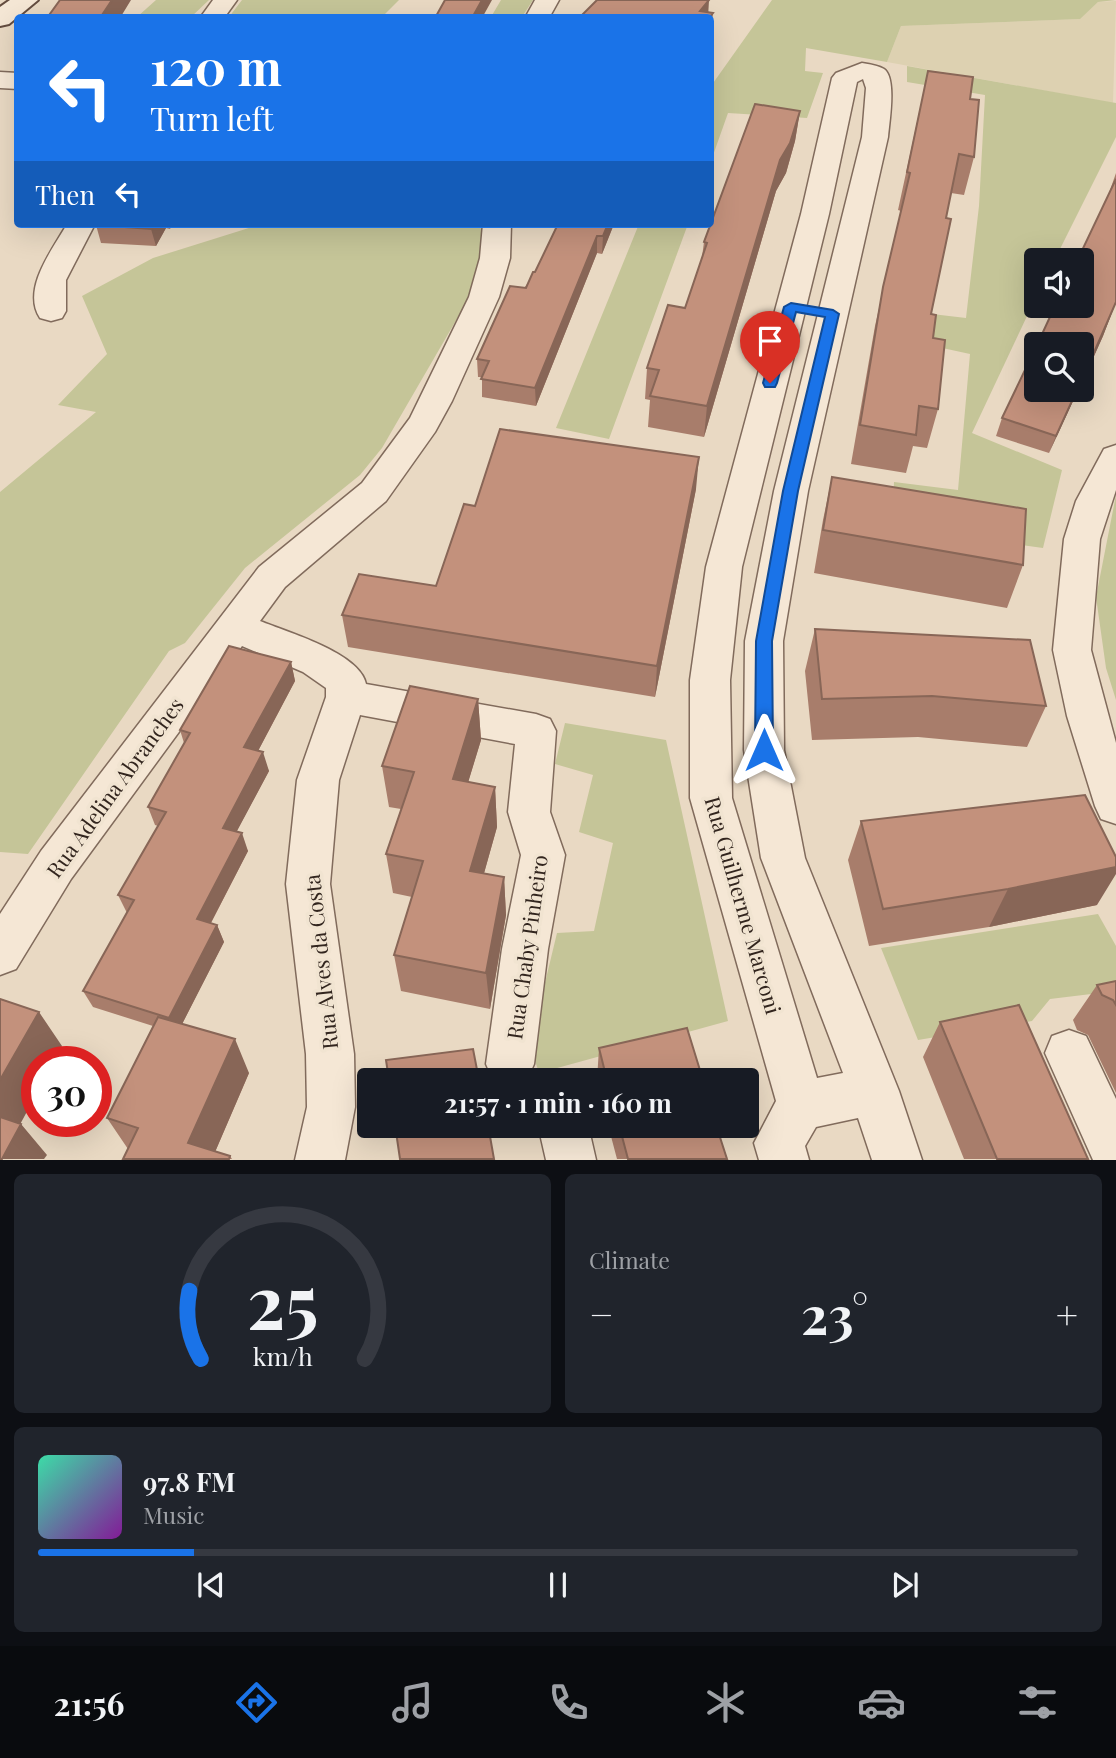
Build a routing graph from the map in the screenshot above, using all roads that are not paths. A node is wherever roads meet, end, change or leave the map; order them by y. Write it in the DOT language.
graph roads {
  1 [pos="26,0"];
  2 [pos="0,19"];
  3 [pos="79,228"];
  4 [pos="497,228"];
  5 [pos="791,307"];
  6 [pos="51,311"];
  7 [pos="833,314"];
  8 [pos="1116,457"];
  9 [pos="236,627"];
  10 [pos="346,697"];
  11 [pos="1116,806"];
  12 [pos="0,954"];
  13 [pos="1069,1053"];
  14 [pos="510,1064"];
  15 [pos="875,1091"];
  16 [pos="801,1105"];
  17 [pos="566,1138"];
  18 [pos="1116,1153"];
  19 [pos="320,1160"];
  20 [pos="571,1160"];
  21 [pos="784,1160"];
  22 [pos="897,1160"];
  1 -- 2 [label="main road"];
  3 -- 6 [label="street"];
  4 -- 9 [label="street, Rua Adelina Abranches"];
  5 -- 7 [label="street"];
  5 -- 7 [label="street, Rua Guilherme Marconi"];
  5 -- 16 [label="street, Rua Guilherme Marconi"];
  7 -- 15 [label="street, Rua Guilherme Marconi"];
  8 -- 11 [label="street"];
  9 -- 10 [label="street"];
  9 -- 12 [label="street, Rua Adelina Abranches"];
  10 -- 14 [label="street, Rua Chaby Pinheiro"];
  10 -- 19 [label="street, Rua Alves da Costa"];
  13 -- 18 [label="street"];
  15 -- 16 [label="street"];
  15 -- 22 [label="street, Rua Guilherme Marconi"];
  16 -- 21 [label="street"];
  17 -- 20 [label="street"];
}
